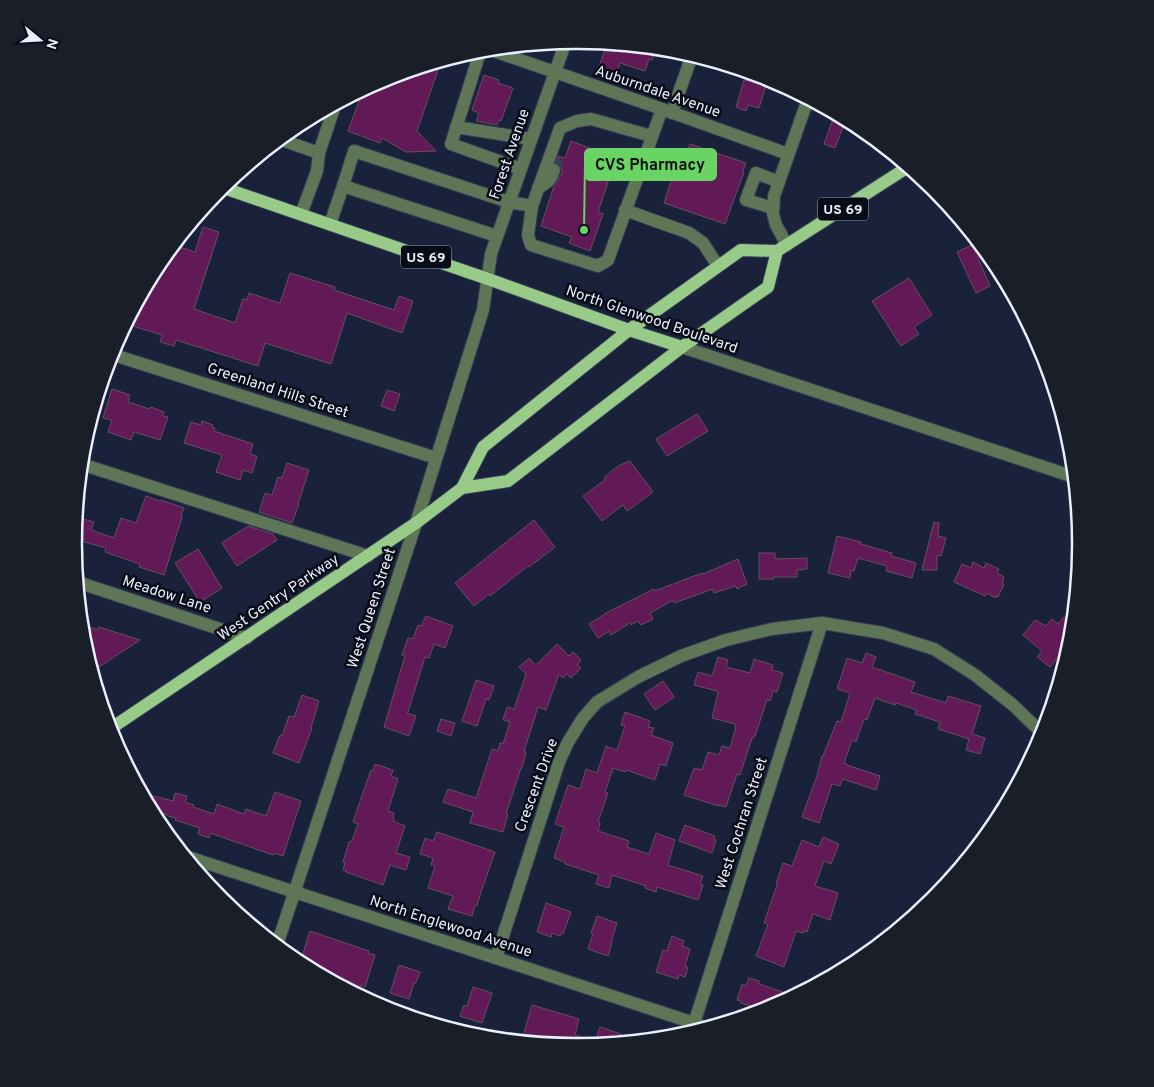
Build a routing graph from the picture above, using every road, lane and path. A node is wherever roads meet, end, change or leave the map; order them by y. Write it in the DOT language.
graph roads {
  1 [pos="563,49"];
  2 [pos="504,54"];
  3 [pos="478,59"];
  4 [pos="689,62"];
  5 [pos="555,72"];
  6 [pos="806,105"];
  7 [pos="667,111"];
  8 [pos="332,114"];
  9 [pos="570,124"];
  10 [pos="456,127"];
  11 [pos="651,136"];
  12 [pos="531,139"];
  13 [pos="288,142"];
  14 [pos="320,153"];
  15 [pos="788,154"];
  16 [pos="559,156"];
  17 [pos="521,169"];
  18 [pos="554,170"];
  19 [pos="902,171"];
  20 [pos="779,182"];
  21 [pos="343,186"];
  22 [pos="538,188"];
  23 [pos="231,190"];
  24 [pos="509,202"];
  25 [pos="532,206"];
  26 [pos="773,208"];
  27 [pos="625,210"];
  28 [pos="301,214"];
  29 [pos="330,224"];
  30 [pos="497,236"];
  31 [pos="782,248"];
  32 [pos="718,266"];
  33 [pos="488,279"];
  34 [pos="629,330"];
  35 [pos="682,347"];
  36 [pos="119,357"];
  37 [pos="436,458"];
  38 [pos="88,466"];
  39 [pos="1067,475"];
  40 [pos="462,488"];
  41 [pos="416,523"];
  42 [pos="368,556"];
  43 [pos="84,584"];
  44 [pos="822,623"];
  45 [pos="247,638"];
  46 [pos="117,724"];
  47 [pos="1036,727"];
  48 [pos="196,860"];
  49 [pos="294,891"];
  50 [pos="279,938"];
  51 [pos="496,958"];
  52 [pos="699,1023"];
  53 [pos="689,1025"];
  1 -- 5 [label="street, Forest Avenue"];
  2 -- 5 [label="street, Auburndale Avenue"];
  3 -- 10 [label="street"];
  4 -- 7 [label="street"];
  5 -- 7 [label="street, Auburndale Avenue"];
  5 -- 12 [label="street, Forest Avenue"];
  6 -- 15 [label="street"];
  7 -- 11 [label="street"];
  7 -- 15 [label="street, Auburndale Avenue"];
  8 -- 14 [label="street"];
  9 -- 11 [label="street"];
  9 -- 16 [label="street"];
  9 -- 22 [label="street"];
  10 -- 12 [label="street"];
  10 -- 17 [label="street"];
  11 -- 27 [label="street"];
  12 -- 17 [label="street, Forest Avenue"];
  13 -- 14 [label="street"];
  14 -- 28 [label="street"];
  15 -- 20 [label="street"];
  17 -- 24 [label="street, Forest Avenue"];
  18 -- 22 [label="street"];
  19 -- 31 [label="main road, US 69"];
  20 -- 26 [label="street"];
  20 -- 26 [label="street"];
  21 -- 24 [label="street"];
  21 -- 29 [label="street"];
  21 -- 30 [label="street"];
  22 -- 25 [label="street"];
  23 -- 28 [label="main road, North Glenwood Boulevard / US 69"];
  24 -- 25 [label="street"];
  24 -- 30 [label="street, Forest Avenue"];
  25 -- 27 [label="street"];
  26 -- 31 [label="street"];
  27 -- 32 [label="street"];
  28 -- 29 [label="main road, North Glenwood Boulevard / US 69"];
  29 -- 33 [label="main road, North Glenwood Boulevard / US 69"];
  30 -- 33 [label="street, Forest Avenue"];
  31 -- 32 [label="main road, West Gentry Parkway"];
  31 -- 35 [label="main road, West Gentry Parkway"];
  32 -- 34 [label="main road, West Gentry Parkway"];
  33 -- 34 [label="main road, North Glenwood Boulevard / US 69"];
  33 -- 37 [label="street, West Queen Street"];
  34 -- 35 [label="main road, North Glenwood Boulevard / US 69"];
  34 -- 40 [label="main road, West Gentry Parkway"];
  35 -- 39 [label="street, North Glenwood Boulevard"];
  35 -- 40 [label="main road, West Gentry Parkway"];
  36 -- 37 [label="street, Greenland Hills Street"];
  37 -- 41 [label="street, West Queen Street"];
  38 -- 42 [label="street"];
  40 -- 41 [label="main road, West Gentry Parkway"];
  41 -- 42 [label="main road, West Gentry Parkway"];
  41 -- 49 [label="street, West Queen Street"];
  42 -- 45 [label="main road, West Gentry Parkway"];
  43 -- 45 [label="street, Meadow Lane"];
  44 -- 47 [label="street, Crescent Drive"];
  44 -- 51 [label="street, Crescent Drive"];
  44 -- 52 [label="street, West Cochran Street"];
  45 -- 46 [label="main road, West Gentry Parkway"];
  48 -- 49 [label="street, North Englewood Avenue"];
  49 -- 50 [label="street, West Queen Street"];
  49 -- 51 [label="street, North Englewood Avenue"];
  51 -- 53 [label="street, North Englewood Avenue"];
}
